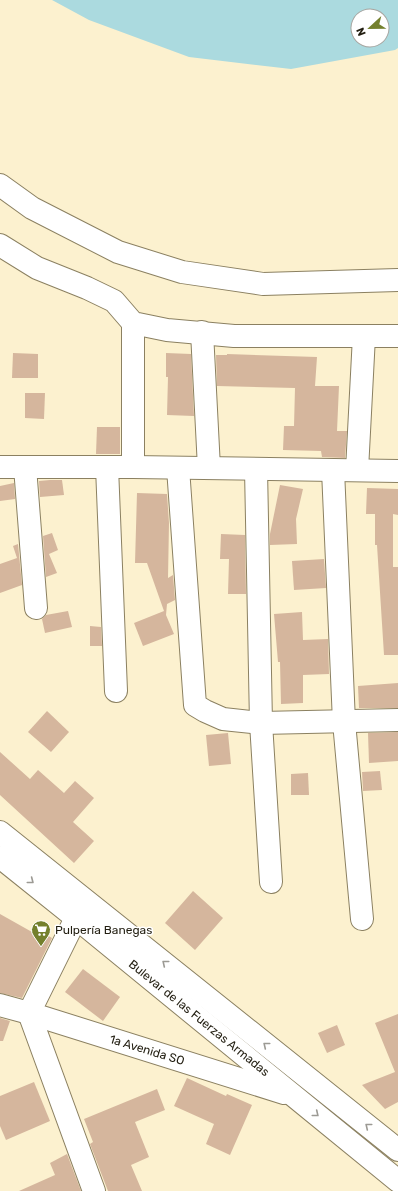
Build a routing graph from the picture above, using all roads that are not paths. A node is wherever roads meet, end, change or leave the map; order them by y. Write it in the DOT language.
graph roads {
  1 [pos="0,185"];
  2 [pos="0,246"];
  3 [pos="398,280"];
  4 [pos="132,323"];
  5 [pos="202,332"];
  6 [pos="364,336"];
  7 [pos="398,336"];
  8 [pos="0,467"];
  9 [pos="25,467"];
  10 [pos="107,467"];
  11 [pos="133,467"];
  12 [pos="178,468"];
  13 [pos="209,468"];
  14 [pos="256,469"];
  15 [pos="333,470"];
  16 [pos="357,470"];
  17 [pos="398,471"];
  18 [pos="36,608"];
  19 [pos="116,691"];
  20 [pos="398,720"];
  21 [pos="344,722"];
  22 [pos="261,723"];
  23 [pos="0,832"];
  24 [pos="0,857"];
  25 [pos="271,882"];
  26 [pos="76,918"];
  27 [pos="362,919"];
  28 [pos="0,1005"];
  29 [pos="29,1013"];
  30 [pos="294,1096"];
  31 [pos="398,1150"];
  32 [pos="398,1181"];
  33 [pos="94,1191"];
  1 -- 3 [label="street"];
  2 -- 4 [label="street"];
  4 -- 5 [label="street"];
  4 -- 11 [label="street"];
  5 -- 6 [label="street"];
  5 -- 13 [label="street"];
  6 -- 7 [label="street"];
  6 -- 16 [label="street"];
  8 -- 9 [label="street"];
  9 -- 10 [label="street"];
  9 -- 18 [label="street"];
  10 -- 11 [label="street"];
  10 -- 19 [label="street"];
  11 -- 12 [label="street"];
  12 -- 13 [label="street"];
  12 -- 22 [label="street"];
  13 -- 14 [label="street"];
  14 -- 15 [label="street"];
  14 -- 22 [label="street"];
  15 -- 16 [label="street"];
  15 -- 21 [label="street"];
  16 -- 17 [label="street"];
  20 -- 21 [label="street"];
  21 -- 22 [label="street"];
  21 -- 27 [label="street"];
  22 -- 25 [label="street"];
  31 -- 23 [label="street, Bulevar de las Fuerzas Armadas, one-way"];
  24 -- 26 [label="street, Bulevar de las Fuerzas Armadas, one-way"];
  26 -- 29 [label="street"];
  26 -- 30 [label="street, Bulevar de las Fuerzas Armadas"];
  28 -- 29 [label="street, 1a Avenida SO"];
  29 -- 30 [label="street, 1a Avenida SO"];
  29 -- 33 [label="street"];
  30 -- 32 [label="street, Bulevar de las Fuerzas Armadas, one-way"];
}
